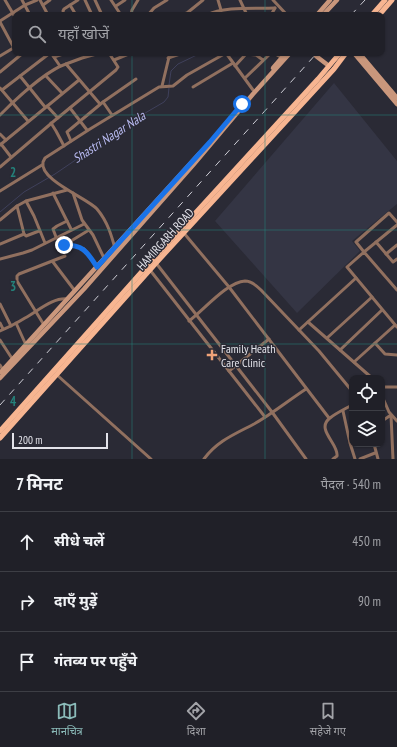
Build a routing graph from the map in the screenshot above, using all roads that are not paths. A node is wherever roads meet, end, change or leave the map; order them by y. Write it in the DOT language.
graph roads {
  1 [pos="5,0"];
  2 [pos="22,0"];
  3 [pos="37,0"];
  4 [pos="40,0"];
  5 [pos="50,0"];
  6 [pos="78,0"];
  7 [pos="85,0"];
  8 [pos="96,0"];
  9 [pos="111,0"];
  10 [pos="125,0"];
  11 [pos="167,0"];
  12 [pos="203,0"];
  13 [pos="218,0"];
  14 [pos="240,0"];
  15 [pos="273,0"];
  16 [pos="330,0"];
  17 [pos="337,0"];
  18 [pos="385,0"];
  19 [pos="392,0"];
  20 [pos="136,1"];
  21 [pos="25,5"];
  22 [pos="43,5"];
  23 [pos="70,5"];
  24 [pos="116,6"];
  25 [pos="276,6"];
  26 [pos="244,9"];
  27 [pos="221,10"];
  28 [pos="12,12"];
  29 [pos="14,12"];
  30 [pos="28,12"];
  31 [pos="46,12"];
  32 [pos="63,12"];
  33 [pos="74,12"];
  34 [pos="91,12"];
  35 [pos="101,12"];
  36 [pos="119,12"];
  37 [pos="132,12"];
  38 [pos="151,12"];
  39 [pos="187,12"];
  40 [pos="215,12"];
  41 [pos="246,12"];
  42 [pos="273,12"];
  43 [pos="283,12"];
  44 [pos="320,12"];
  45 [pos="326,12"];
  46 [pos="375,12"];
  47 [pos="382,12"];
  48 [pos="12,14"];
  49 [pos="0,22"];
  50 [pos="12,44"];
  51 [pos="12,49"];
  52 [pos="0,56"];
  53 [pos="19,56"];
  54 [pos="47,56"];
  55 [pos="57,56"];
  56 [pos="89,56"];
  57 [pos="111,56"];
  58 [pos="124,56"];
  59 [pos="174,56"];
  60 [pos="221,56"];
  61 [pos="228,56"];
  62 [pos="244,56"];
  63 [pos="257,56"];
  64 [pos="268,56"];
  65 [pos="278,56"];
  66 [pos="287,56"];
  67 [pos="316,56"];
  68 [pos="337,56"];
  69 [pos="344,56"];
  70 [pos="357,56"];
  71 [pos="362,56"];
  72 [pos="54,57"];
  73 [pos="168,58"];
  74 [pos="282,58"];
  75 [pos="114,60"];
  76 [pos="263,60"];
  77 [pos="66,64"];
  78 [pos="234,64"];
  79 [pos="60,66"];
  80 [pos="329,66"];
  81 [pos="0,72"];
  82 [pos="20,76"];
  83 [pos="46,76"];
  84 [pos="245,78"];
  85 [pos="136,79"];
  86 [pos="79,80"];
  87 [pos="164,86"];
  88 [pos="194,87"];
  89 [pos="1,89"];
  90 [pos="30,89"];
  91 [pos="253,90"];
  92 [pos="90,92"];
  93 [pos="62,93"];
  94 [pos="397,98"];
  95 [pos="13,103"];
  96 [pos="102,103"];
  97 [pos="397,104"];
  98 [pos="46,106"];
  99 [pos="70,108"];
  100 [pos="0,115"];
  101 [pos="112,115"];
  102 [pos="58,118"];
  103 [pos="28,121"];
  104 [pos="80,121"];
  105 [pos="51,123"];
  106 [pos="88,130"];
  107 [pos="0,134"];
  108 [pos="6,140"];
  109 [pos="71,141"];
  110 [pos="0,145"];
  111 [pos="64,146"];
  112 [pos="11,157"];
  113 [pos="42,165"];
  114 [pos="0,167"];
  115 [pos="67,190"];
  116 [pos="0,191"];
  117 [pos="52,193"];
  118 [pos="73,193"];
  119 [pos="26,200"];
  120 [pos="17,206"];
  121 [pos="0,220"];
  122 [pos="67,220"];
  123 [pos="397,223"];
  124 [pos="84,224"];
  125 [pos="71,229"];
  126 [pos="89,230"];
  127 [pos="39,231"];
  128 [pos="182,231"];
  129 [pos="24,234"];
  130 [pos="56,237"];
  131 [pos="376,242"];
  132 [pos="45,243"];
  133 [pos="0,244"];
  134 [pos="66,244"];
  135 [pos="397,245"];
  136 [pos="115,250"];
  137 [pos="364,252"];
  138 [pos="386,254"];
  139 [pos="65,256"];
  140 [pos="104,258"];
  141 [pos="0,259"];
  142 [pos="397,259"];
  143 [pos="53,262"];
  144 [pos="156,263"];
  145 [pos="97,267"];
  146 [pos="150,270"];
  147 [pos="356,278"];
  148 [pos="397,282"];
  149 [pos="393,285"];
  150 [pos="229,287"];
  151 [pos="397,290"];
  152 [pos="75,291"];
  153 [pos="372,297"];
  154 [pos="68,299"];
  155 [pos="0,304"];
  156 [pos="382,310"];
  157 [pos="36,312"];
  158 [pos="196,316"];
  159 [pos="189,321"];
  160 [pos="308,322"];
  161 [pos="0,323"];
  162 [pos="16,323"];
  163 [pos="44,325"];
  164 [pos="11,326"];
  165 [pos="396,326"];
  166 [pos="2,330"];
  167 [pos="299,330"];
  168 [pos="327,338"];
  169 [pos="269,339"];
  170 [pos="0,340"];
  171 [pos="375,343"];
  172 [pos="26,345"];
  173 [pos="340,350"];
  174 [pos="397,355"];
  175 [pos="13,360"];
  176 [pos="354,362"];
  177 [pos="0,365"];
  178 [pos="235,365"];
  179 [pos="229,371"];
  180 [pos="2,372"];
  181 [pos="57,375"];
  182 [pos="369,375"];
  183 [pos="0,378"];
  184 [pos="349,387"];
  185 [pos="385,387"];
  186 [pos="397,387"];
  187 [pos="306,389"];
  188 [pos="385,403"];
  189 [pos="349,407"];
  190 [pos="343,411"];
  191 [pos="272,412"];
  192 [pos="391,416"];
  193 [pos="265,417"];
  194 [pos="329,418"];
  195 [pos="385,419"];
  196 [pos="397,421"];
  197 [pos="0,431"];
  198 [pos="349,434"];
  199 [pos="0,438"];
  200 [pos="352,447"];
  201 [pos="374,447"];
  202 [pos="375,453"];
  203 [pos="337,456"];
  204 [pos="151,459"];
  205 [pos="204,459"];
  206 [pos="306,459"];
  207 [pos="333,459"];
  208 [pos="340,459"];
  209 [pos="355,459"];
  210 [pos="360,459"];
  211 [pos="378,459"];
  212 [pos="393,459"];
  1 -- 28 [label="street"];
  2 -- 21 [label="street"];
  3 -- 21 [label="street"];
  4 -- 22 [label="street"];
  5 -- 22 [label="street"];
  6 -- 23 [label="street"];
  7 -- 34 [label="street"];
  8 -- 35 [label="street"];
  9 -- 24 [label="street"];
  10 -- 24 [label="street"];
  11 -- 38 [label="street"];
  12 -- 39 [label="street"];
  13 -- 27 [label="street"];
  14 -- 26 [label="street"];
  15 -- 25 [label="street"];
  16 -- 44 [label="street"];
  17 -- 45 [label="street"];
  18 -- 46 [label="main road"];
  19 -- 47 [label="main road"];
  20 -- 37 [label="street"];
  21 -- 29 [label="street"];
  21 -- 30 [label="street"];
  22 -- 31 [label="street"];
  23 -- 32 [label="street"];
  23 -- 33 [label="street"];
  24 -- 36 [label="street"];
  25 -- 26 [label="street"];
  25 -- 42 [label="street"];
  25 -- 43 [label="street"];
  26 -- 27 [label="street"];
  26 -- 41 [label="street"];
  27 -- 40 [label="street"];
  48 -- 49 [label="street"];
  49 -- 50 [label="street"];
  51 -- 52 [label="street"];
  53 -- 81 [label="street"];
  54 -- 82 [label="street"];
  55 -- 72 [label="street"];
  56 -- 77 [label="street"];
  57 -- 75 [label="street"];
  58 -- 75 [label="street"];
  59 -- 73 [label="street"];
  60 -- 87 [label="street"];
  61 -- 78 [label="street"];
  62 -- 78 [label="street"];
  63 -- 76 [label="street"];
  64 -- 76 [label="street"];
  65 -- 74 [label="street"];
  66 -- 136 [label="street"];
  67 -- 80 [label="street"];
  68 -- 80 [label="main road, HAMIRGARH ROAD"];
  69 -- 128 [label="main road, HAMIRGARH ROAD"];
  70 -- 97 [label="street"];
  71 -- 94 [label="street"];
  72 -- 79 [label="street"];
  73 -- 87 [label="street"];
  74 -- 91 [label="street"];
  75 -- 92 [label="street"];
  76 -- 84 [label="street"];
  77 -- 79 [label="street"];
  77 -- 86 [label="street"];
  78 -- 84 [label="street"];
  78 -- 88 [label="street"];
  79 -- 83 [label="street"];
  80 -- 128 [label="main road, HAMIRGARH ROAD"];
  82 -- 89 [label="street"];
  82 -- 90 [label="street"];
  83 -- 90 [label="street"];
  83 -- 93 [label="street"];
  84 -- 91 [label="street"];
  85 -- 96 [label="street"];
  86 -- 92 [label="street"];
  86 -- 93 [label="street"];
  87 -- 101 [label="street"];
  89 -- 95 [label="street"];
  90 -- 95 [label="street"];
  90 -- 98 [label="street"];
  91 -- 136 [label="street"];
  92 -- 96 [label="street"];
  92 -- 99 [label="street"];
  93 -- 98 [label="street"];
  95 -- 100 [label="street"];
  95 -- 103 [label="street"];
  96 -- 101 [label="street"];
  96 -- 104 [label="street"];
  98 -- 102 [label="street"];
  98 -- 103 [label="street"];
  99 -- 102 [label="street"];
  99 -- 104 [label="street"];
  101 -- 106 [label="street"];
  102 -- 105 [label="street"];
  103 -- 108 [label="street"];
  104 -- 106 [label="street"];
  104 -- 109 [label="street"];
  105 -- 111 [label="street"];
  105 -- 112 [label="street"];
  106 -- 109 [label="street"];
  107 -- 108 [label="street"];
  108 -- 110 [label="street"];
  109 -- 111 [label="street"];
  110 -- 112 [label="street"];
  111 -- 113 [label="street"];
  112 -- 114 [label="street"];
  113 -- 115 [label="street"];
  113 -- 116 [label="street"];
  115 -- 117 [label="street"];
  115 -- 118 [label="street"];
  117 -- 119 [label="street"];
  117 -- 122 [label="street"];
  118 -- 124 [label="street"];
  118 -- 136 [label="street"];
  119 -- 120 [label="street"];
  119 -- 127 [label="street"];
  120 -- 121 [label="street"];
  120 -- 129 [label="street"];
  122 -- 125 [label="street"];
  122 -- 130 [label="street"];
  123 -- 131 [label="street"];
  123 -- 137 [label="street"];
  124 -- 125 [label="street"];
  124 -- 126 [label="street"];
  125 -- 130 [label="street"];
  126 -- 134 [label="street"];
  126 -- 140 [label="street"];
  127 -- 129 [label="street"];
  127 -- 132 [label="street"];
  128 -- 144 [label="main road, HAMIRGARH ROAD"];
  128 -- 150 [label="street"];
  128 -- 197 [label="main road, HAMIRGARH ROAD"];
  129 -- 133 [label="street"];
  130 -- 132 [label="street"];
  130 -- 134 [label="street"];
  131 -- 137 [label="street"];
  131 -- 138 [label="street"];
  132 -- 141 [label="street"];
  134 -- 145 [label="street"];
  135 -- 138 [label="street"];
  136 -- 140 [label="street"];
  136 -- 183 [label="street"];
  137 -- 147 [label="street"];
  137 -- 149 [label="street"];
  138 -- 142 [label="street"];
  139 -- 143 [label="street"];
  140 -- 145 [label="street"];
  143 -- 152 [label="street"];
  143 -- 157 [label="street"];
  144 -- 146 [label="main road, HAMIRGARH ROAD"];
  144 -- 158 [label="street"];
  145 -- 152 [label="street"];
  146 -- 159 [label="street"];
  146 -- 181 [label="main road, HAMIRGARH ROAD"];
  147 -- 153 [label="street"];
  147 -- 160 [label="street"];
  148 -- 149 [label="street"];
  149 -- 151 [label="street"];
  150 -- 158 [label="street"];
  150 -- 167 [label="street"];
  150 -- 169 [label="street"];
  152 -- 154 [label="street"];
  153 -- 156 [label="street"];
  153 -- 168 [label="street"];
  154 -- 157 [label="street"];
  154 -- 163 [label="street"];
  155 -- 164 [label="street"];
  156 -- 165 [label="street"];
  156 -- 173 [label="street"];
  157 -- 162 [label="street"];
  157 -- 163 [label="street"];
  158 -- 159 [label="street"];
  158 -- 178 [label="street"];
  159 -- 179 [label="street"];
  160 -- 167 [label="street"];
  160 -- 168 [label="street"];
  161 -- 166 [label="street"];
  162 -- 164 [label="street"];
  162 -- 172 [label="street"];
  163 -- 172 [label="street"];
  164 -- 166 [label="street"];
  165 -- 171 [label="street"];
  167 -- 184 [label="street"];
  168 -- 173 [label="street"];
  169 -- 178 [label="street"];
  169 -- 187 [label="street"];
  170 -- 175 [label="street"];
  171 -- 174 [label="street"];
  171 -- 176 [label="street"];
  172 -- 175 [label="street"];
  173 -- 176 [label="street"];
  175 -- 180 [label="street"];
  176 -- 182 [label="street"];
  177 -- 180 [label="street"];
  178 -- 179 [label="street"];
  178 -- 191 [label="street"];
  179 -- 193 [label="street"];
  181 -- 199 [label="main road, HAMIRGARH ROAD"];
  181 -- 204 [label="street"];
  185 -- 186 [label="street"];
  187 -- 191 [label="street"];
  187 -- 194 [label="street"];
  188 -- 192 [label="street"];
  189 -- 190 [label="street"];
  190 -- 194 [label="street"];
  190 -- 198 [label="street"];
  191 -- 193 [label="street"];
  191 -- 206 [label="street"];
  192 -- 195 [label="street"];
  192 -- 196 [label="street"];
  192 -- 212 [label="street"];
  193 -- 205 [label="street"];
  194 -- 203 [label="street"];
  200 -- 209 [label="street"];
  201 -- 202 [label="street"];
  202 -- 210 [label="street"];
  202 -- 211 [label="street"];
  203 -- 207 [label="street"];
  203 -- 208 [label="street"];
}
